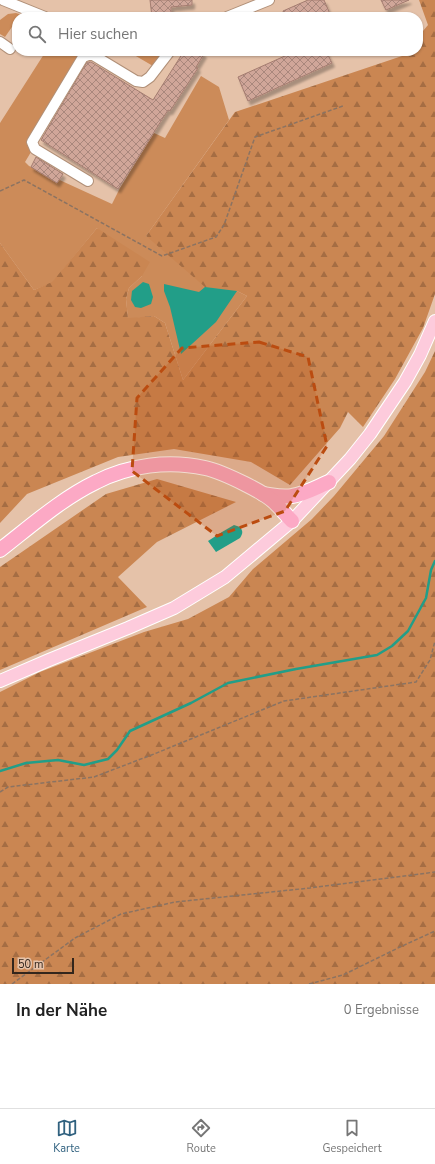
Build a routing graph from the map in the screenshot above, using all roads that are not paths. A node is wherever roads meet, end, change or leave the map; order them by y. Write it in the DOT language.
graph roads {
  1 [pos="269,0"];
  2 [pos="3,2"];
  3 [pos="31,12"];
  4 [pos="240,12"];
  5 [pos="0,42"];
  6 [pos="10,49"];
  7 [pos="86,56"];
  8 [pos="95,56"];
  9 [pos="166,56"];
  10 [pos="88,181"];
  11 [pos="435,321"];
  12 [pos="328,482"];
  13 [pos="262,494"];
  14 [pos="292,521"];
  15 [pos="0,550"];
  16 [pos="0,681"];
  1 -- 4 [label="street"];
  2 -- 3 [label="street"];
  5 -- 6 [label="street"];
  7 -- 10 [label="street"];
  8 -- 9 [label="street"];
  11 -- 12 [label="main road"];
  12 -- 13 [label="highway"];
  12 -- 14 [label="main road"];
  13 -- 14 [label="highway"];
  13 -- 15 [label="highway"];
  14 -- 16 [label="main road"];
}
